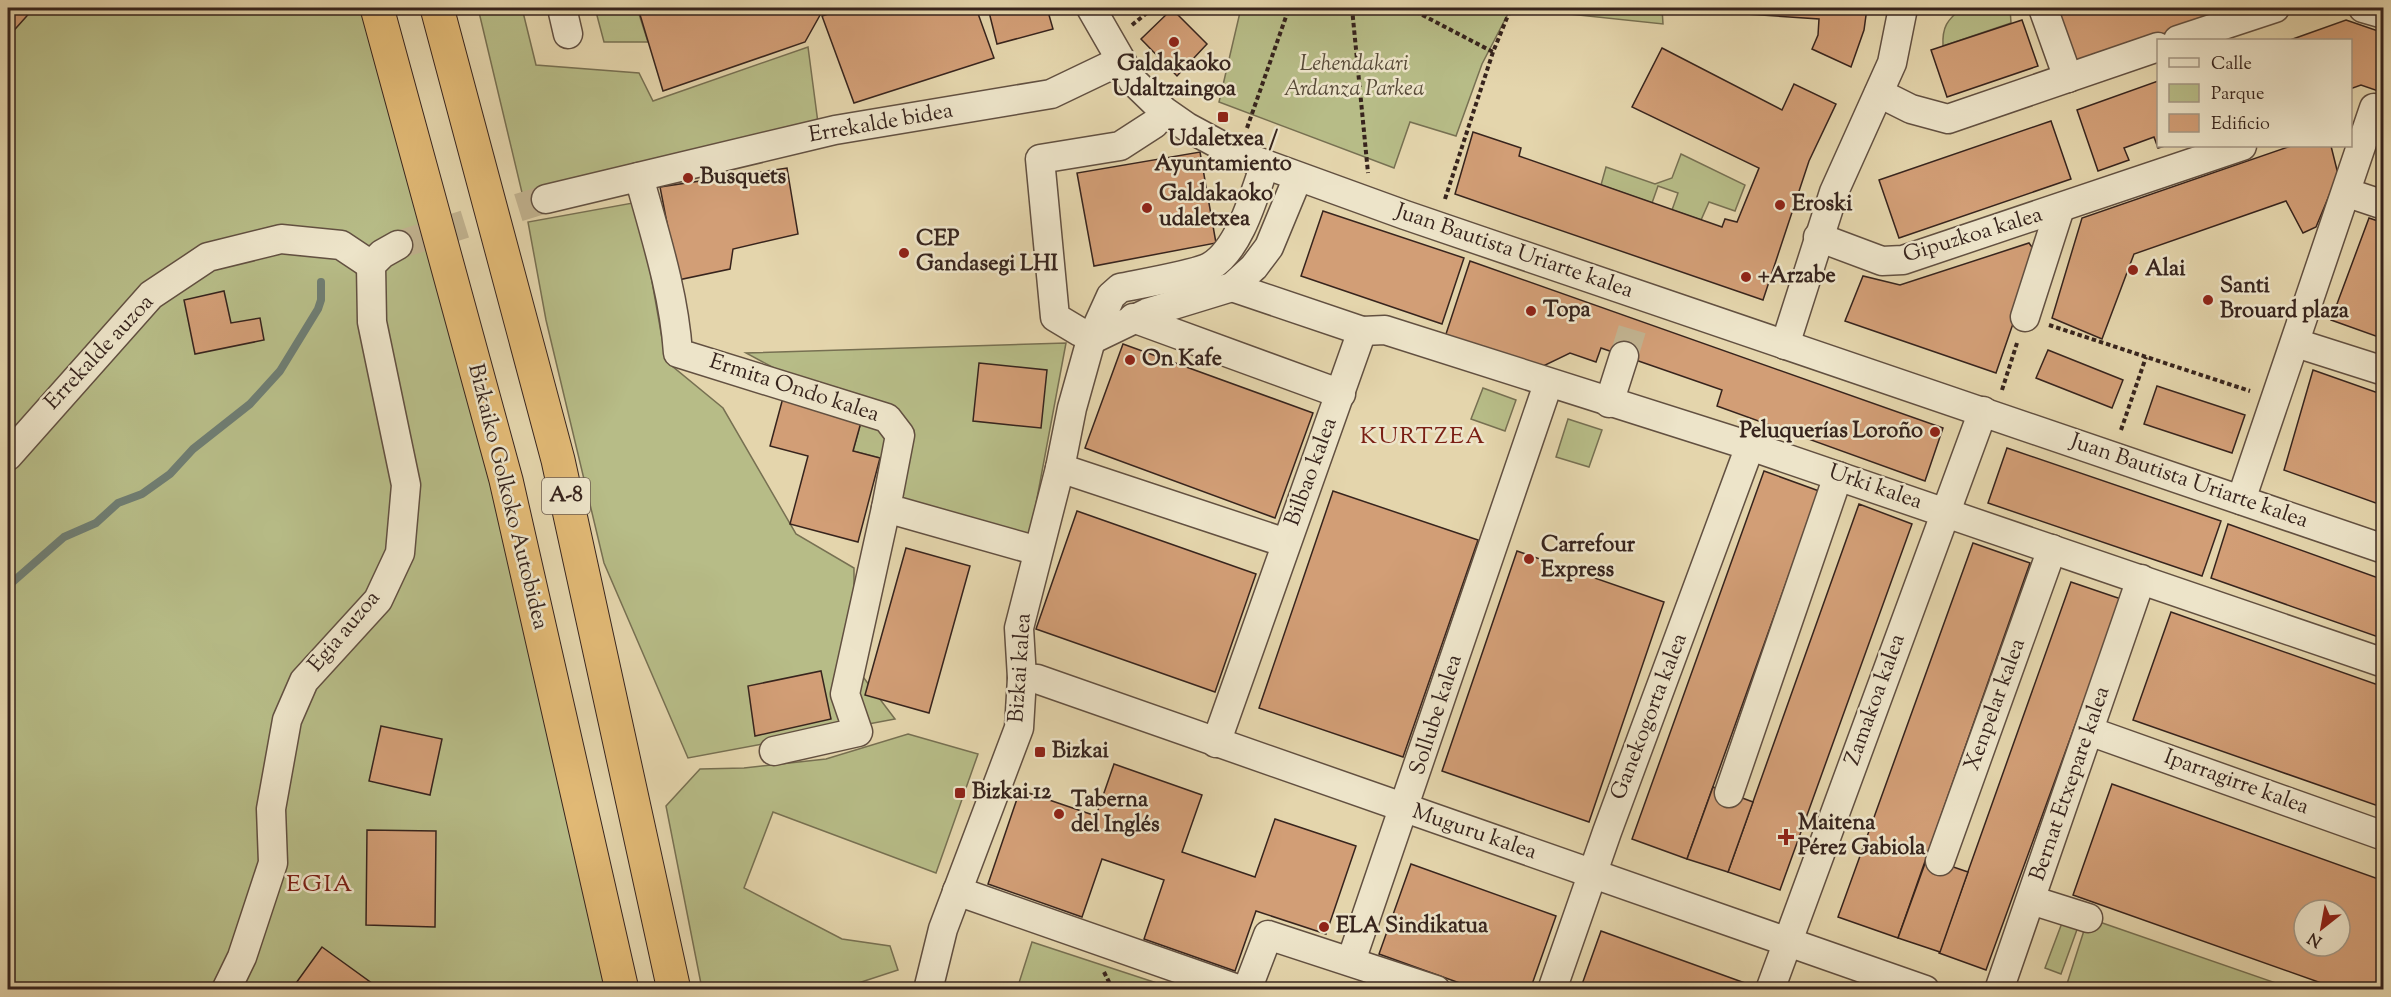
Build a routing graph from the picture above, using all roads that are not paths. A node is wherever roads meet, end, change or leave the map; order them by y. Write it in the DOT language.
graph roads {
  1 [pos="377,8"];
  2 [pos="437,8"];
  3 [pos="1091,8"];
  4 [pos="1904,8"];
  5 [pos="2043,8"];
  6 [pos="2275,8"];
  7 [pos="2363,8"];
  8 [pos="2384,14"];
  9 [pos="2181,39"];
  10 [pos="2157,47"];
  11 [pos="1120,61"];
  12 [pos="2068,78"];
  13 [pos="1879,93"];
  14 [pos="2370,110"];
  15 [pos="1154,124"];
  16 [pos="2239,147"];
  17 [pos="1265,164"];
  18 [pos="639,177"];
  19 [pos="1298,177"];
  20 [pos="2348,193"];
  21 [pos="546,199"];
  22 [pos="2384,205"];
  23 [pos="2060,208"];
  24 [pos="1818,237"];
  25 [pos="398,245"];
  26 [pos="372,265"];
  27 [pos="1232,287"];
  28 [pos="2025,317"];
  29 [pos="1133,318"];
  30 [pos="1362,331"];
  31 [pos="1085,336"];
  32 [pos="2296,343"];
  33 [pos="1785,345"];
  34 [pos="1624,356"];
  35 [pos="2384,372"];
  36 [pos="1548,384"];
  37 [pos="1341,394"];
  38 [pos="1609,403"];
  39 [pos="1988,413"];
  40 [pos="1750,446"];
  41 [pos="8,456"];
  42 [pos="1060,468"];
  43 [pos="1838,476"];
  44 [pos="2241,500"];
  45 [pos="886,508"];
  46 [pos="1945,512"];
  47 [pos="1286,543"];
  48 [pos="2052,549"];
  49 [pos="2384,549"];
  50 [pos="1038,551"];
  51 [pos="2141,579"];
  52 [pos="2384,663"];
  53 [pos="1022,678"];
  54 [pos="2089,731"];
  55 [pos="1216,743"];
  56 [pos="774,751"];
  57 [pos="1729,793"];
  58 [pos="1405,809"];
  59 [pos="2384,836"];
  60 [pos="1940,861"];
  61 [pos="1592,874"];
  62 [pos="957,891"];
  63 [pos="2031,900"];
  64 [pos="2088,918"];
  65 [pos="1787,942"];
  66 [pos="1351,961"];
  67 [pos="1895,985"];
  68 [pos="1421,987"];
  69 [pos="226,990"];
  70 [pos="622,990"];
  71 [pos="674,990"];
  72 [pos="928,990"];
  73 [pos="1240,990"];
  74 [pos="1247,990"];
  75 [pos="1552,990"];
  76 [pos="1770,990"];
  77 [pos="1925,990"];
  78 [pos="1999,990"];
  1 -- 70 [label="highway, Bizkaiko Golkoko Autobidea / A-8"];
  2 -- 71 [label="highway, A-8"];
  3 -- 11 [label="street, Juan Bautista Uriarte kalea"];
  4 -- 13 [label="street"];
  5 -- 12 [label="street"];
  6 -- 9 [label="street"];
  7 -- 8 [label="street"];
  10 -- 12 [label="street"];
  11 -- 17 [label="street, Juan Bautista Uriarte kalea"];
  11 -- 18 [label="street, Errekalde bidea"];
  12 -- 13 [label="street"];
  13 -- 24 [label="street"];
  14 -- 20 [label="street"];
  15 -- 31 [label="street"];
  16 -- 23 [label="street, Gipuzkoa kalea"];
  17 -- 19 [label="street, Juan Bautista Uriarte kalea"];
  17 -- 31 [label="street, Bizkai kalea"];
  18 -- 21 [label="street, Errekalde bidea"];
  18 -- 45 [label="street, Ermita Ondo kalea"];
  19 -- 27 [label="street"];
  19 -- 33 [label="street, Juan Bautista Uriarte kalea"];
  20 -- 22 [label="street"];
  20 -- 32 [label="street"];
  23 -- 24 [label="street, Gipuzkoa kalea"];
  23 -- 28 [label="street, Gipuzkoa kalea"];
  24 -- 33 [label="street"];
  25 -- 26 [label="street"];
  26 -- 41 [label="street, Errekalde auzoa"];
  26 -- 69 [label="street, Egia auzoa"];
  27 -- 29 [label="street"];
  27 -- 30 [label="street"];
  29 -- 31 [label="street"];
  29 -- 37 [label="street"];
  30 -- 36 [label="street, Urki kalea"];
  30 -- 37 [label="street, Bilbao kalea"];
  31 -- 42 [label="street, Bizkai kalea"];
  32 -- 35 [label="street"];
  32 -- 44 [label="street"];
  33 -- 39 [label="street, Juan Bautista Uriarte kalea"];
  34 -- 38 [label="street"];
  36 -- 38 [label="street, Urki kalea"];
  36 -- 58 [label="street, Sollube kalea"];
  37 -- 47 [label="street, Bilbao kalea"];
  38 -- 40 [label="street, Urki kalea"];
  39 -- 44 [label="street, Juan Bautista Uriarte kalea"];
  39 -- 46 [label="street, Zamakoa kalea"];
  40 -- 43 [label="street, Urki kalea"];
  40 -- 61 [label="street, Ganekogorta kalea"];
  42 -- 47 [label="street"];
  42 -- 50 [label="street, Bizkai kalea"];
  43 -- 46 [label="street, Urki kalea"];
  43 -- 57 [label="street"];
  44 -- 49 [label="street, Juan Bautista Uriarte kalea"];
  45 -- 50 [label="street"];
  45 -- 56 [label="street, Ermita Ondo kalea"];
  46 -- 48 [label="street, Urki kalea"];
  46 -- 65 [label="street, Zamakoa kalea"];
  47 -- 55 [label="street, Bilbao kalea"];
  48 -- 51 [label="street, Urki kalea"];
  48 -- 60 [label="street, Xenpelar kalea"];
  50 -- 53 [label="street, Bizkai kalea"];
  51 -- 52 [label="street, Urki kalea"];
  51 -- 54 [label="street, Bernat Etxepare kalea"];
  53 -- 55 [label="street, Muguru kalea"];
  53 -- 62 [label="street, Bizkai kalea"];
  54 -- 59 [label="street, Iparragirre kalea"];
  54 -- 63 [label="street, Bernat Etxepare kalea"];
  55 -- 58 [label="street, Muguru kalea"];
  58 -- 61 [label="street, Muguru kalea"];
  58 -- 66 [label="street, Sollube kalea"];
  61 -- 65 [label="street, Muguru kalea"];
  61 -- 75 [label="street, Ganekogorta kalea"];
  62 -- 72 [label="street, Bizkai kalea"];
  62 -- 73 [label="street"];
  63 -- 64 [label="street"];
  63 -- 78 [label="street, Bernat Etxepare kalea"];
  65 -- 67 [label="street, Muguru kalea"];
  65 -- 76 [label="street, Zamakoa kalea"];
  66 -- 68 [label="street"];
  66 -- 74 [label="street"];
  67 -- 77 [label="street, Muguru kalea"];
}
